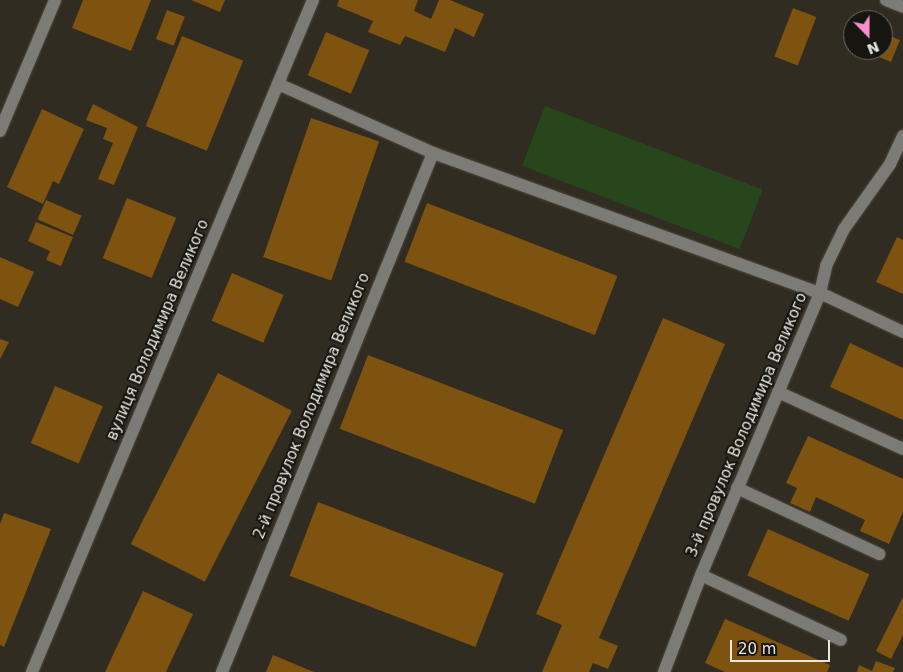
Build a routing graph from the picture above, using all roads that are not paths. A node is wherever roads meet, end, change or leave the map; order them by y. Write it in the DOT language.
graph roads {
  1 [pos="55,0"];
  2 [pos="313,0"];
  3 [pos="886,0"];
  4 [pos="903,6"];
  5 [pos="278,84"];
  6 [pos="0,131"];
  7 [pos="903,136"];
  8 [pos="433,152"];
  9 [pos="820,293"];
  10 [pos="903,332"];
  11 [pos="778,392"];
  12 [pos="903,449"];
  13 [pos="737,488"];
  14 [pos="879,554"];
  15 [pos="701,575"];
  16 [pos="841,640"];
  17 [pos="32,672"];
  18 [pos="222,672"];
  19 [pos="664,672"];
  1 -- 6 [label="street"];
  2 -- 5 [label="street, вулиця Володимира Великого"];
  3 -- 4 [label="street"];
  5 -- 8 [label="street"];
  5 -- 17 [label="street, вулиця Володимира Великого"];
  7 -- 9 [label="street, 3-й провулок Володимира Великого"];
  8 -- 9 [label="street"];
  8 -- 18 [label="street, 2-й провулок Володимира Великого"];
  9 -- 10 [label="street"];
  9 -- 11 [label="street, 3-й провулок Володимира Великого"];
  11 -- 12 [label="street"];
  11 -- 13 [label="street, 3-й провулок Володимира Великого"];
  13 -- 14 [label="street"];
  13 -- 15 [label="street, 3-й провулок Володимира Великого"];
  15 -- 16 [label="street"];
  15 -- 19 [label="street, 3-й провулок Володимира Великого"];
}
